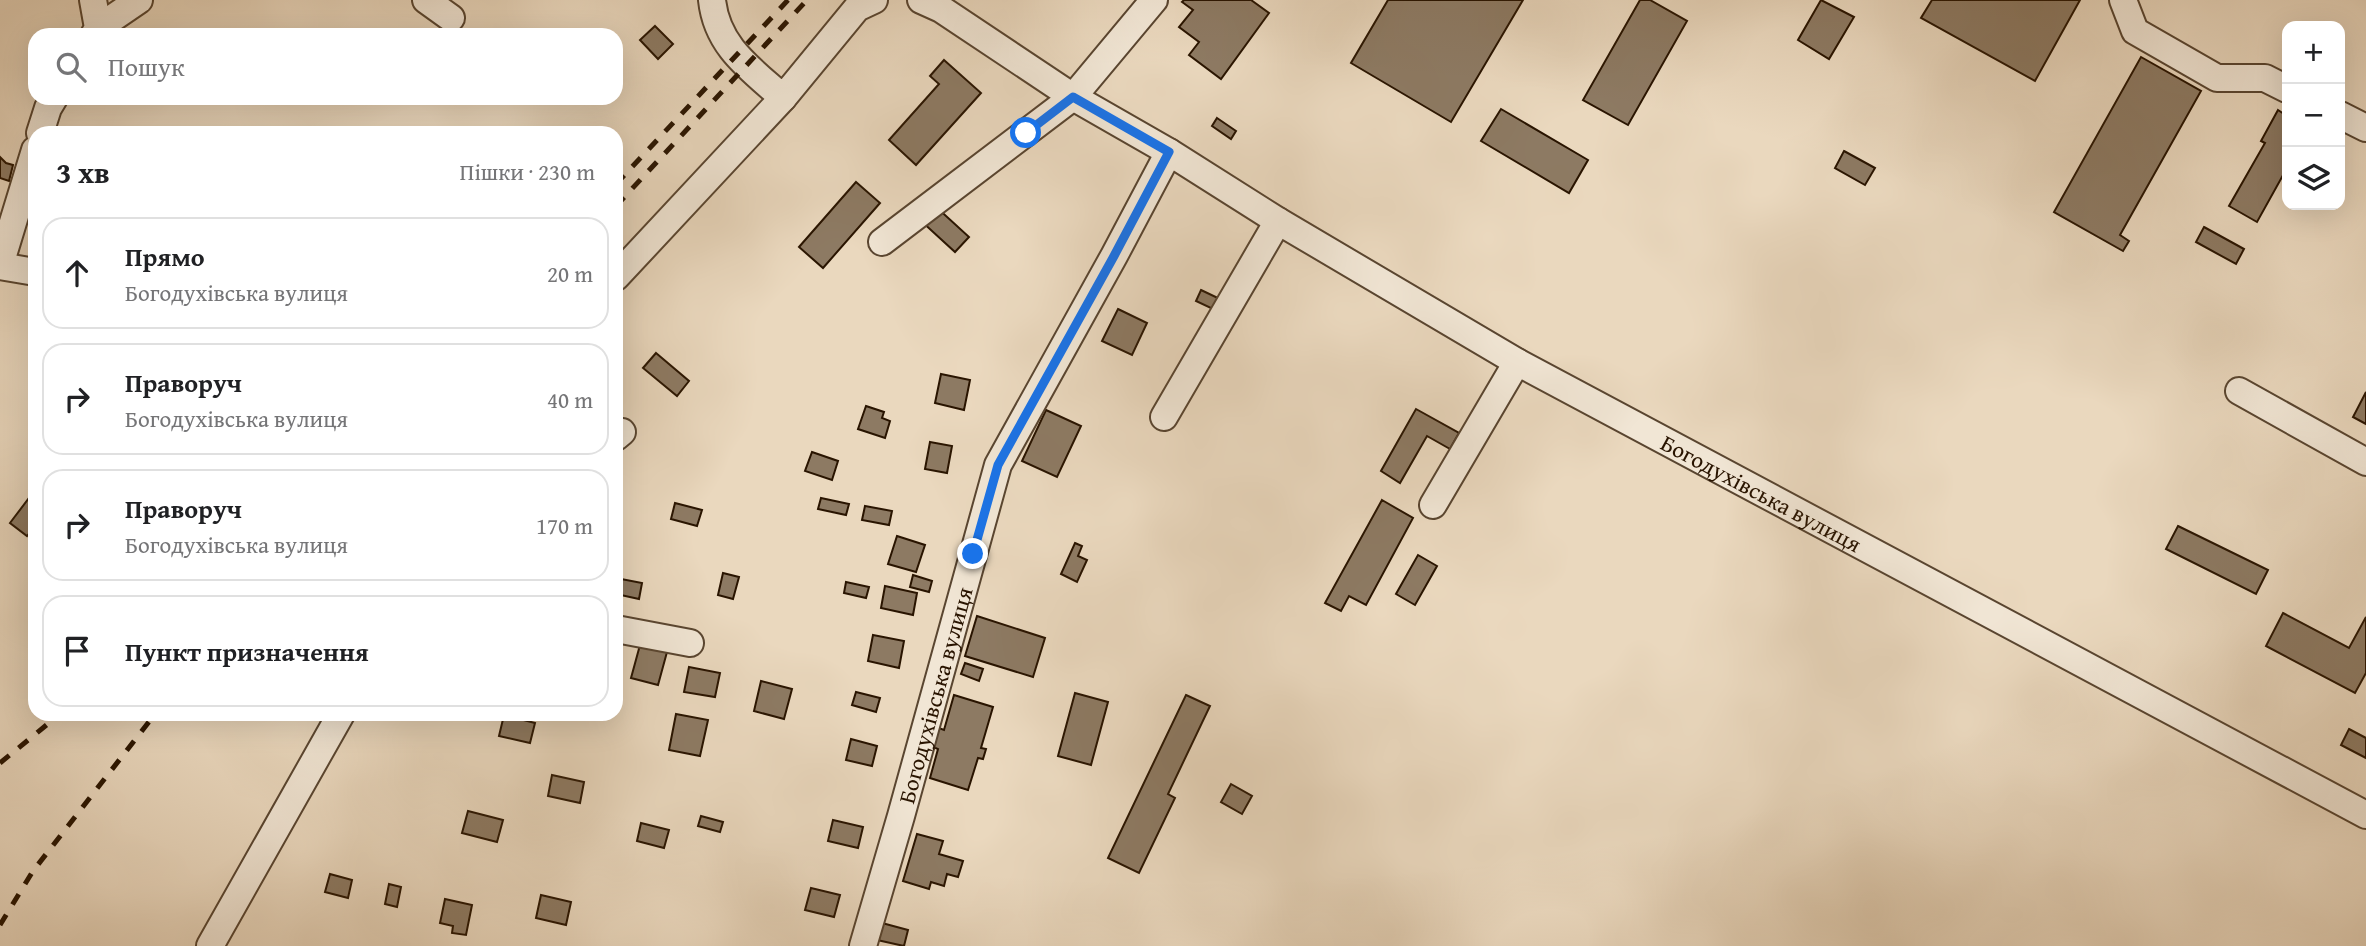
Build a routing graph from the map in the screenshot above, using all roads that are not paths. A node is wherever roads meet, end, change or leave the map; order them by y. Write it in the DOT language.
graph roads {
  1 [pos="93,0"];
  2 [pos="139,0"];
  3 [pos="426,0"];
  4 [pos="712,0"];
  5 [pos="874,0"];
  6 [pos="921,0"];
  7 [pos="1154,0"];
  8 [pos="2123,0"];
  9 [pos="452,18"];
  10 [pos="96,28"];
  11 [pos="101,28"];
  12 [pos="2282,86"];
  13 [pos="1073,97"];
  14 [pos="783,98"];
  15 [pos="50,105"];
  16 [pos="2345,118"];
  17 [pos="42,126"];
  18 [pos="2366,128"];
  19 [pos="1169,152"];
  20 [pos="28,173"];
  21 [pos="1278,222"];
  22 [pos="882,242"];
  23 [pos="0,266"];
  24 [pos="623,269"];
  25 [pos="28,271"];
  26 [pos="1517,362"];
  27 [pos="2239,391"];
  28 [pos="1164,418"];
  29 [pos="2366,462"];
  30 [pos="1433,505"];
  31 [pos="623,630"];
  32 [pos="690,643"];
  33 [pos="337,721"];
  34 [pos="2366,814"];
  35 [pos="210,946"];
  36 [pos="863,946"];
  1 -- 10 [label="street"];
  2 -- 11 [label="street"];
  3 -- 9 [label="street"];
  4 -- 14 [label="street"];
  5 -- 14 [label="street"];
  6 -- 13 [label="street, Богодухівська вулиця"];
  7 -- 13 [label="street"];
  8 -- 12 [label="street"];
  13 -- 19 [label="street, Богодухівська вулиця"];
  13 -- 22 [label="street"];
  14 -- 24 [label="street"];
  15 -- 17 [label="street"];
  16 -- 18 [label="street"];
  19 -- 21 [label="street, Богодухівська вулиця"];
  19 -- 36 [label="street, Богодухівська вулиця"];
  20 -- 23 [label="street"];
  21 -- 26 [label="street, Богодухівська вулиця"];
  21 -- 28 [label="street"];
  23 -- 25 [label="street"];
  26 -- 30 [label="street"];
  26 -- 34 [label="street, Богодухівська вулиця"];
  27 -- 29 [label="street"];
  31 -- 32 [label="street"];
  33 -- 35 [label="street"];
}
